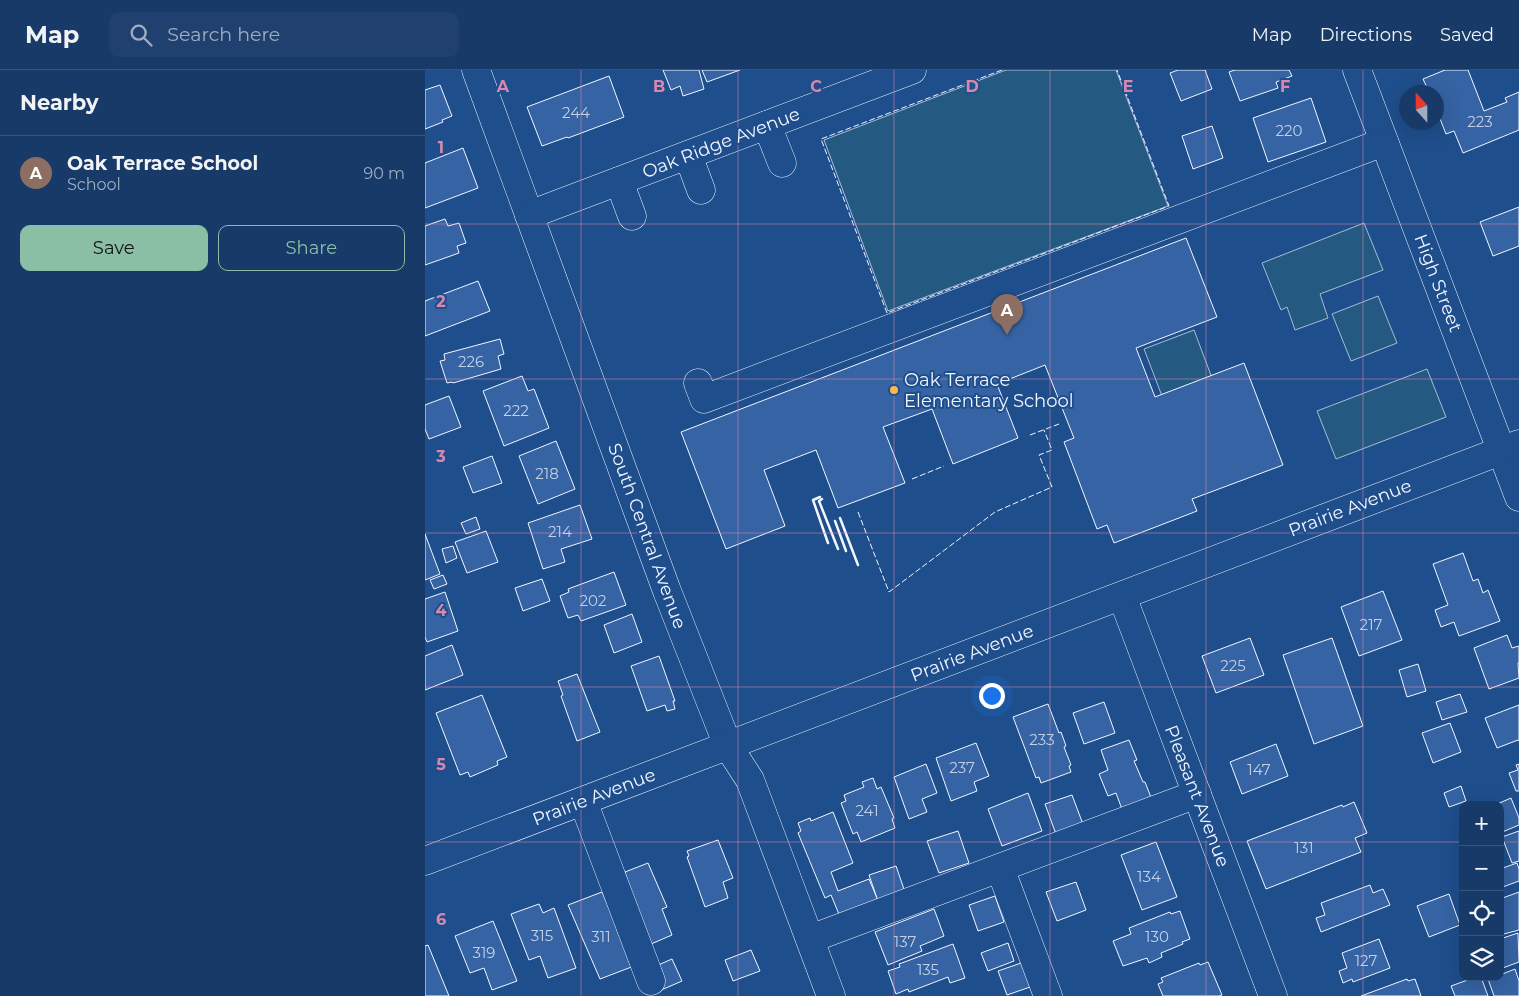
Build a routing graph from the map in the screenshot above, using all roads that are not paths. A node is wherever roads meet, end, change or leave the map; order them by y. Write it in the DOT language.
graph roads {
  1 [pos="476,70"];
  2 [pos="912,70"];
  3 [pos="1357,70"];
  4 [pos="767,125"];
  5 [pos="1384,142"];
  6 [pos="688,155"];
  7 [pos="782,163"];
  8 [pos="619,181"];
  9 [pos="701,190"];
  10 [pos="529,216"];
  11 [pos="632,216"];
  12 [pos="698,383"];
  13 [pos="1510,447"];
  14 [pos="1519,497"];
  15 [pos="1122,596"];
  16 [pos="728,746"];
  17 [pos="1197,794"];
  18 [pos="583,801"];
  19 [pos="425,861"];
  20 [pos="1000,868"];
  21 [pos="810,939"];
  22 [pos="651,981"];
  23 [pos="831,996"];
  24 [pos="1047,996"];
  25 [pos="1273,996"];
  1 -- 10 [label="street, South Central Avenue"];
  2 -- 4 [label="street, Oak Ridge Avenue"];
  3 -- 5 [label="street, High Street"];
  4 -- 6 [label="street, Oak Ridge Avenue"];
  4 -- 7 [label="street"];
  5 -- 12 [label="street"];
  5 -- 13 [label="street, High Street"];
  6 -- 8 [label="street, Oak Ridge Avenue"];
  6 -- 9 [label="street"];
  8 -- 10 [label="street, Oak Ridge Avenue"];
  8 -- 11 [label="street"];
  10 -- 16 [label="street, South Central Avenue"];
  13 -- 14 [label="street, High Street"];
  13 -- 15 [label="street, Prairie Avenue"];
  15 -- 16 [label="street, Prairie Avenue"];
  15 -- 17 [label="street, Pleasant Avenue"];
  16 -- 18 [label="street, Prairie Avenue"];
  16 -- 21 [label="street, South Central Avenue"];
  17 -- 20 [label="street"];
  17 -- 25 [label="street, Pleasant Avenue"];
  18 -- 19 [label="street, Prairie Avenue"];
  18 -- 22 [label="street"];
  20 -- 21 [label="street"];
  20 -- 24 [label="street"];
  21 -- 23 [label="street, South Central Avenue"];
}
